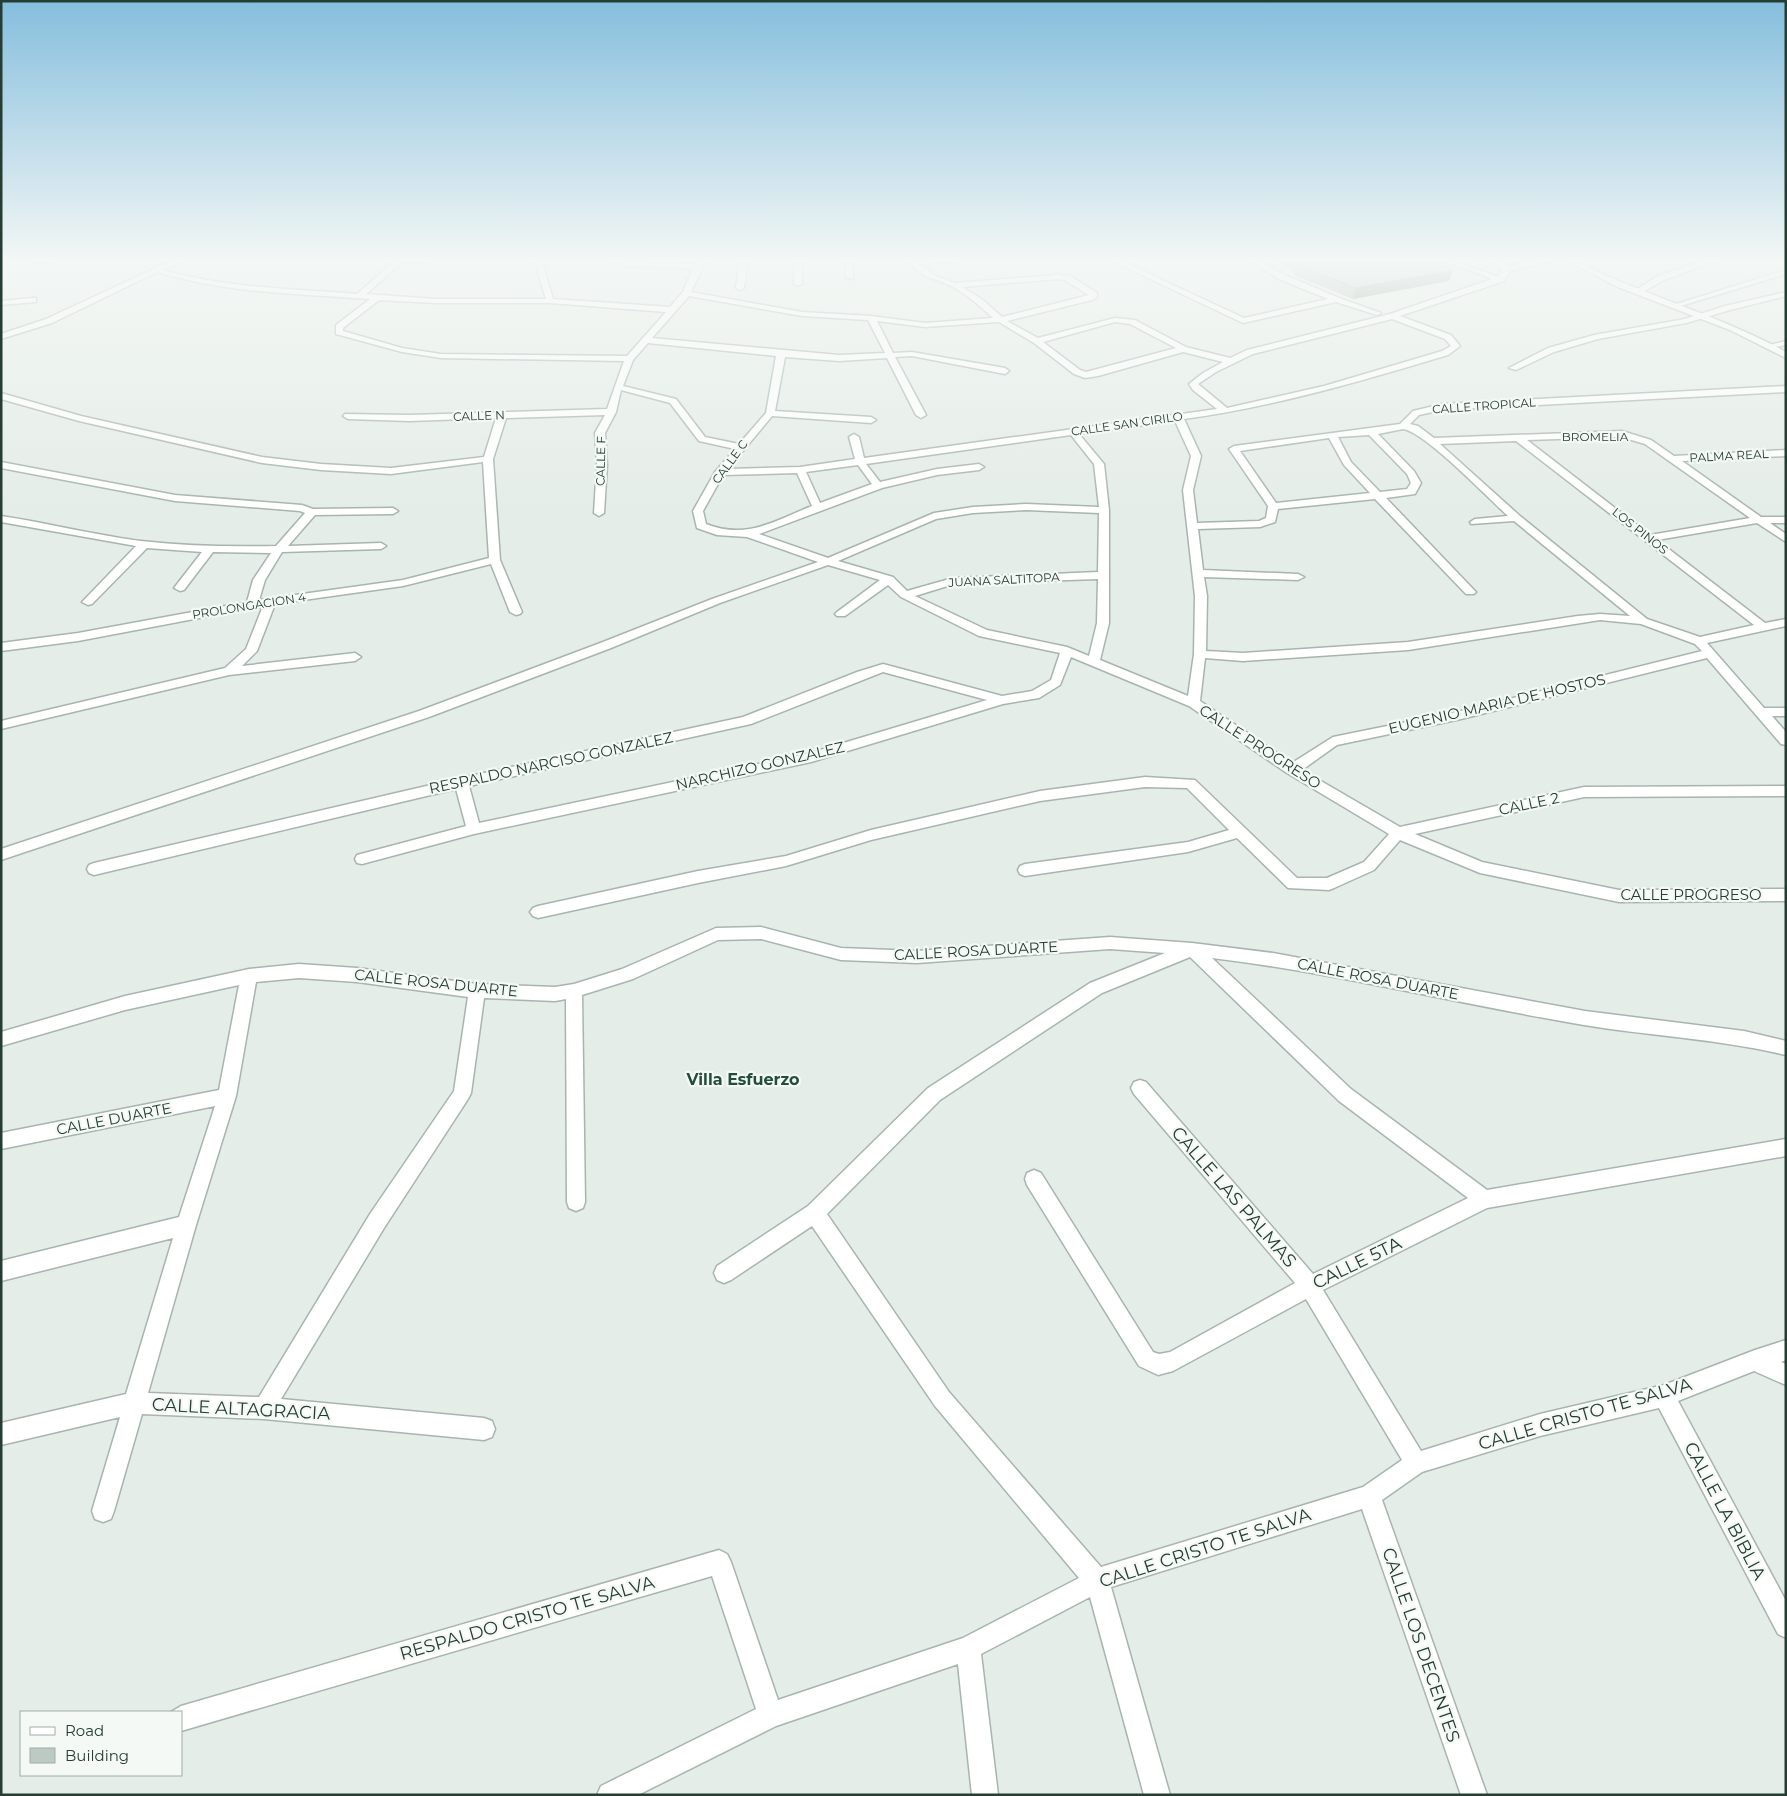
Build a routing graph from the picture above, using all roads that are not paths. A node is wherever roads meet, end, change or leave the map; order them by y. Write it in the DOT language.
graph roads {
  1 [pos="371,343"];
  2 [pos="643,343"];
  3 [pos="673,343"];
  4 [pos="883,343"];
  5 [pos="1039,343"];
  6 [pos="1172,343"];
  7 [pos="1286,343"];
  8 [pos="1453,343"];
  9 [pos="1576,343"];
  10 [pos="1763,343"];
  11 [pos="1786,344"];
  12 [pos="1769,346"];
  13 [pos="1183,349"];
  14 [pos="781,354"];
  15 [pos="890,355"];
  16 [pos="1786,356"];
  17 [pos="629,359"];
  18 [pos="1231,361"];
  19 [pos="1513,368"];
  20 [pos="1005,371"];
  21 [pos="618,387"];
  22 [pos="1786,389"];
  23 [pos="1,396"];
  24 [pos="1225,411"];
  25 [pos="610,412"];
  26 [pos="770,413"];
  27 [pos="921,415"];
  28 [pos="348,416"];
  29 [pos="502,416"];
  30 [pos="1178,417"];
  31 [pos="871,420"];
  32 [pos="1403,426"];
  33 [pos="1073,432"];
  34 [pos="1372,432"];
  35 [pos="1332,435"];
  36 [pos="854,437"];
  37 [pos="1518,438"];
  38 [pos="1432,441"];
  39 [pos="739,447"];
  40 [pos="1786,453"];
  41 [pos="488,459"];
  42 [pos="1672,459"];
  43 [pos="861,463"];
  44 [pos="1,465"];
  45 [pos="979,468"];
  46 [pos="800,470"];
  47 [pos="720,472"];
  48 [pos="878,486"];
  49 [pos="1378,495"];
  50 [pos="1273,506"];
  51 [pos="817,507"];
  52 [pos="1104,510"];
  53 [pos="393,511"];
  54 [pos="311,512"];
  55 [pos="599,513"];
  56 [pos="1516,518"];
  57 [pos="1,519"];
  58 [pos="1758,520"];
  59 [pos="1786,520"];
  60 [pos="1475,522"];
  61 [pos="1191,526"];
  62 [pos="748,534"];
  63 [pos="1649,538"];
  64 [pos="1786,539"];
  65 [pos="144,544"];
  66 [pos="381,546"];
  67 [pos="210,549"];
  68 [pos="278,550"];
  69 [pos="495,560"];
  70 [pos="828,562"];
  71 [pos="1199,573"];
  72 [pos="1104,575"];
  73 [pos="1298,577"];
  74 [pos="889,579"];
  75 [pos="180,588"];
  76 [pos="1470,592"];
  77 [pos="905,595"];
  78 [pos="88,602"];
  79 [pos="270,602"];
  80 [pos="252,604"];
  81 [pos="516,612"];
  82 [pos="840,614"];
  83 [pos="1644,621"];
  84 [pos="1786,622"];
  85 [pos="1762,626"];
  86 [pos="1699,641"];
  87 [pos="1,647"];
  88 [pos="1066,651"];
  89 [pos="1710,653"];
  90 [pos="1200,654"];
  91 [pos="355,657"];
  92 [pos="1094,662"];
  93 [pos="229,671"];
  94 [pos="1002,700"];
  95 [pos="1193,703"];
  96 [pos="1760,712"];
  97 [pos="1786,712"];
  98 [pos="1,725"];
  99 [pos="1786,741"];
  100 [pos="1292,770"];
  101 [pos="461,783"];
  102 [pos="1786,790"];
  103 [pos="474,829"];
  104 [pos="1239,832"];
  105 [pos="1398,834"];
  106 [pos="1,855"];
  107 [pos="362,859"];
  108 [pos="94,868"];
  109 [pos="1025,870"];
  110 [pos="1786,895"];
  111 [pos="538,912"];
  112 [pos="1192,949"];
  113 [pos="249,976"];
  114 [pos="477,991"];
  115 [pos="574,991"];
  116 [pos="1,1039"];
  117 [pos="1786,1048"];
  118 [pos="1140,1088"];
  119 [pos="227,1096"];
  120 [pos="1,1142"];
  121 [pos="1786,1147"];
  122 [pos="1034,1179"];
  123 [pos="1485,1199"];
  124 [pos="576,1202"];
  125 [pos="815,1213"];
  126 [pos="186,1225"];
  127 [pos="1,1271"];
  128 [pos="724,1273"];
  129 [pos="1310,1286"];
  130 [pos="1786,1350"];
  131 [pos="1755,1360"];
  132 [pos="1786,1374"];
  133 [pos="1664,1396"];
  134 [pos="136,1403"];
  135 [pos="264,1408"];
  136 [pos="484,1429"];
  137 [pos="1,1434"];
  138 [pos="1416,1463"];
  139 [pos="1369,1496"];
  140 [pos="103,1511"];
  141 [pos="1097,1581"];
  142 [pos="1786,1626"];
  143 [pos="968,1648"];
  144 [pos="771,1715"];
  145 [pos="182,1719"];
  146 [pos="610,1795"];
  147 [pos="985,1795"];
  148 [pos="1157,1795"];
  149 [pos="1474,1795"];
  1 -- 17 [label="street"];
  2 -- 17 [label="street, CALLE F"];
  3 -- 14 [label="street"];
  4 -- 15 [label="street"];
  5 -- 13 [label="street"];
  6 -- 13 [label="street"];
  7 -- 18 [label="street"];
  8 -- 24 [label="street, CALLE SAN CIRILO"];
  9 -- 19 [label="street"];
  10 -- 12 [label="street"];
  11 -- 12 [label="street"];
  12 -- 16 [label="street"];
  13 -- 18 [label="street"];
  14 -- 15 [label="street"];
  14 -- 26 [label="street"];
  15 -- 20 [label="street"];
  15 -- 27 [label="street"];
  17 -- 21 [label="street, CALLE F"];
  18 -- 24 [label="street"];
  21 -- 25 [label="street, CALLE F"];
  21 -- 39 [label="street"];
  22 -- 32 [label="street, CALLE TROPICAL"];
  23 -- 41 [label="street"];
  24 -- 30 [label="street, CALLE SAN CIRILO"];
  25 -- 29 [label="street, CALLE N"];
  25 -- 55 [label="street, CALLE F"];
  26 -- 31 [label="street"];
  26 -- 39 [label="street, CALLE C"];
  28 -- 29 [label="street, CALLE N"];
  29 -- 41 [label="street"];
  30 -- 33 [label="street, CALLE SAN CIRILO"];
  30 -- 61 [label="street"];
  32 -- 34 [label="street, CALLE TROPICAL"];
  32 -- 38 [label="street"];
  33 -- 43 [label="street, CALLE SAN CIRILO"];
  33 -- 52 [label="street"];
  34 -- 35 [label="street, CALLE TROPICAL"];
  34 -- 49 [label="street"];
  35 -- 49 [label="street"];
  35 -- 50 [label="street, CALLE TROPICAL"];
  36 -- 43 [label="street"];
  37 -- 38 [label="street, BROMELIA"];
  37 -- 42 [label="street, BROMELIA"];
  37 -- 63 [label="street, LOS PINOS"];
  38 -- 56 [label="street"];
  39 -- 47 [label="street, CALLE C"];
  40 -- 42 [label="street, PALMA REAL"];
  41 -- 69 [label="street"];
  42 -- 58 [label="street, BROMELIA"];
  43 -- 46 [label="street, CALLE SAN CIRILO"];
  43 -- 48 [label="street"];
  44 -- 54 [label="street"];
  45 -- 48 [label="street"];
  46 -- 47 [label="street, CALLE SAN CIRILO"];
  46 -- 51 [label="street"];
  47 -- 62 [label="street, CALLE C"];
  48 -- 51 [label="street"];
  49 -- 50 [label="street"];
  49 -- 76 [label="street"];
  50 -- 61 [label="street"];
  51 -- 62 [label="street"];
  52 -- 70 [label="street"];
  52 -- 72 [label="street"];
  53 -- 54 [label="street"];
  54 -- 68 [label="street"];
  56 -- 60 [label="street"];
  56 -- 83 [label="street"];
  57 -- 65 [label="street"];
  58 -- 59 [label="street"];
  58 -- 63 [label="street"];
  58 -- 64 [label="street, BROMELIA"];
  61 -- 71 [label="street"];
  62 -- 70 [label="street, CALLE PROGRESO"];
  63 -- 85 [label="street, LOS PINOS"];
  65 -- 67 [label="street"];
  65 -- 78 [label="street"];
  66 -- 68 [label="street"];
  67 -- 68 [label="street"];
  67 -- 75 [label="street"];
  68 -- 80 [label="street"];
  69 -- 79 [label="street, PROLONGACION 4"];
  69 -- 81 [label="street"];
  70 -- 74 [label="street, CALLE PROGRESO"];
  70 -- 106 [label="street"];
  71 -- 73 [label="street"];
  71 -- 90 [label="street"];
  72 -- 77 [label="street, JUANA SALTITOPA"];
  72 -- 92 [label="street"];
  74 -- 77 [label="street, CALLE PROGRESO"];
  74 -- 82 [label="street"];
  77 -- 88 [label="street, CALLE PROGRESO"];
  79 -- 80 [label="street, PROLONGACION 4"];
  79 -- 93 [label="street"];
  80 -- 87 [label="street, PROLONGACION 4"];
  83 -- 86 [label="street"];
  83 -- 90 [label="street"];
  84 -- 85 [label="street"];
  85 -- 86 [label="street"];
  86 -- 89 [label="street"];
  88 -- 92 [label="street, CALLE PROGRESO"];
  88 -- 94 [label="street, NARCHIZO GONZALEZ"];
  89 -- 96 [label="street"];
  89 -- 100 [label="street, EUGENIO MARIA DE HOSTOS"];
  90 -- 95 [label="street"];
  91 -- 93 [label="street"];
  92 -- 95 [label="street, CALLE PROGRESO"];
  93 -- 98 [label="street"];
  94 -- 101 [label="street, RESPALDO NARCISO GONZALEZ"];
  94 -- 103 [label="street, NARCHIZO GONZALEZ"];
  95 -- 100 [label="street, CALLE PROGRESO"];
  96 -- 97 [label="street"];
  96 -- 99 [label="street"];
  100 -- 105 [label="street, CALLE PROGRESO"];
  101 -- 103 [label="street"];
  101 -- 108 [label="street, RESPALDO NARCISO GONZALEZ"];
  102 -- 105 [label="street, CALLE 2"];
  103 -- 107 [label="street, NARCHIZO GONZALEZ"];
  104 -- 105 [label="street"];
  104 -- 109 [label="street"];
  104 -- 111 [label="street"];
  105 -- 110 [label="street, CALLE PROGRESO"];
  112 -- 115 [label="street, CALLE ROSA DUARTE"];
  112 -- 117 [label="street, CALLE ROSA DUARTE"];
  112 -- 123 [label="street"];
  112 -- 125 [label="street"];
  113 -- 114 [label="street, CALLE ROSA DUARTE"];
  113 -- 116 [label="street, CALLE ROSA DUARTE"];
  113 -- 119 [label="street"];
  114 -- 115 [label="street, CALLE ROSA DUARTE"];
  114 -- 135 [label="street"];
  115 -- 124 [label="street"];
  118 -- 129 [label="street, CALLE LAS PALMAS"];
  119 -- 120 [label="street, CALLE DUARTE"];
  119 -- 126 [label="street"];
  121 -- 123 [label="street, CALLE 5TA"];
  122 -- 129 [label="street, CALLE 5TA"];
  123 -- 129 [label="street, CALLE 5TA"];
  125 -- 128 [label="street"];
  125 -- 141 [label="street"];
  126 -- 127 [label="street"];
  126 -- 134 [label="street"];
  129 -- 138 [label="street, CALLE LAS PALMAS"];
  130 -- 131 [label="street, CALLE CRISTO TE SALVA"];
  131 -- 132 [label="street"];
  131 -- 133 [label="street, CALLE CRISTO TE SALVA"];
  133 -- 138 [label="street, CALLE CRISTO TE SALVA"];
  133 -- 142 [label="street, CALLE LA BIBLIA"];
  134 -- 135 [label="street, CALLE ALTAGRACIA"];
  134 -- 137 [label="street, CALLE ALTAGRACIA"];
  134 -- 140 [label="street"];
  135 -- 136 [label="street, CALLE ALTAGRACIA"];
  138 -- 139 [label="street, CALLE CRISTO TE SALVA"];
  139 -- 141 [label="street, CALLE CRISTO TE SALVA"];
  139 -- 149 [label="street, CALLE LOS DECENTES"];
  141 -- 143 [label="street, CALLE CRISTO TE SALVA"];
  141 -- 148 [label="street"];
  143 -- 144 [label="street, CALLE CRISTO TE SALVA"];
  143 -- 147 [label="street"];
  144 -- 145 [label="street, RESPALDO CRISTO TE SALVA"];
  144 -- 146 [label="street, CALLE CRISTO TE SALVA"];
}
